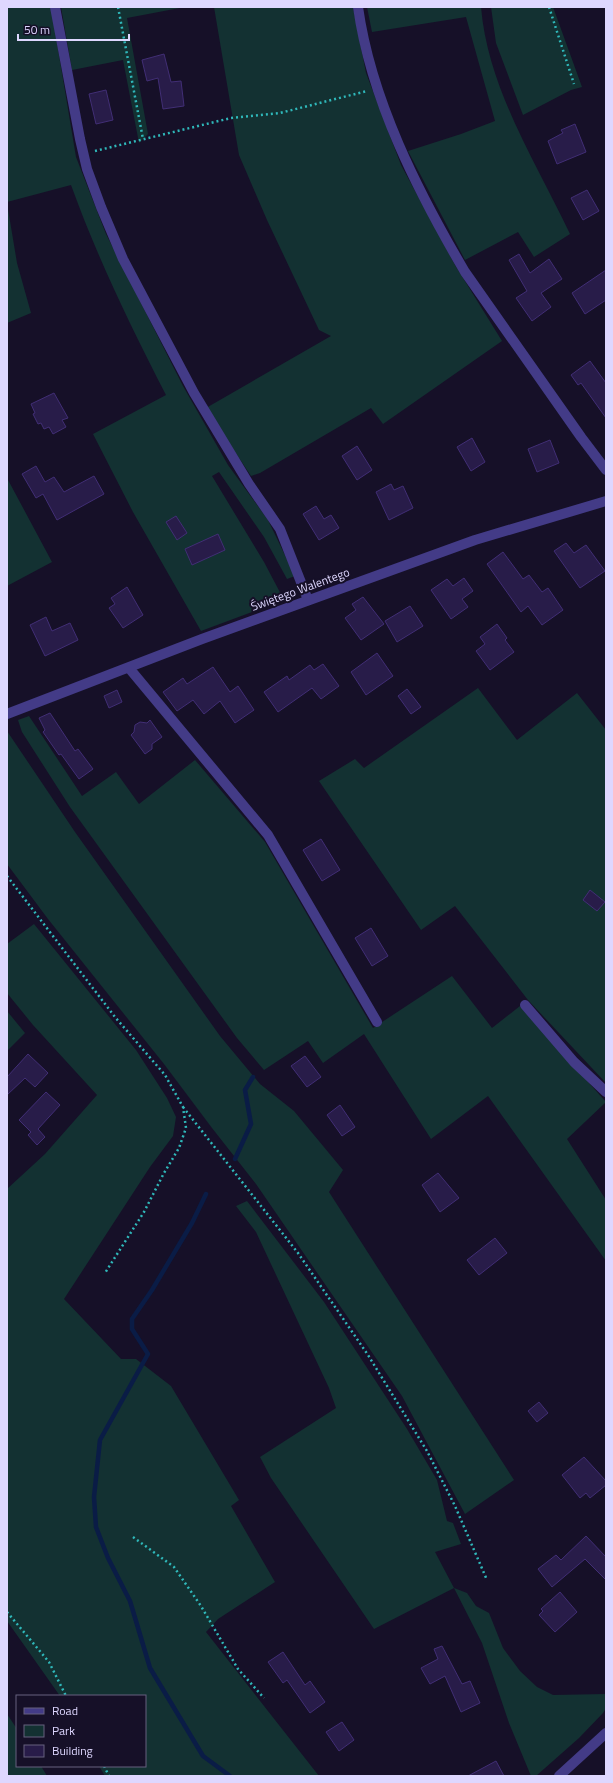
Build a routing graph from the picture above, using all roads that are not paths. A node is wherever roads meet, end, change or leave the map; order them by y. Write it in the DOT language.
graph roads {
  1 [pos="55,7"];
  2 [pos="358,7"];
  3 [pos="606,470"];
  4 [pos="606,501"];
  5 [pos="308,600"];
  6 [pos="129,668"];
  7 [pos="7,714"];
  8 [pos="525,1005"];
  9 [pos="377,1022"];
  10 [pos="606,1092"];
  11 [pos="606,1733"];
  12 [pos="559,1776"];
  1 -- 5 [label="street"];
  2 -- 3 [label="street"];
  4 -- 5 [label="street, Świętego Walentego"];
  5 -- 6 [label="street, Świętego Walentego"];
  6 -- 7 [label="street, Świętego Walentego"];
  6 -- 9 [label="street"];
  8 -- 10 [label="street"];
  11 -- 12 [label="street"];
}
